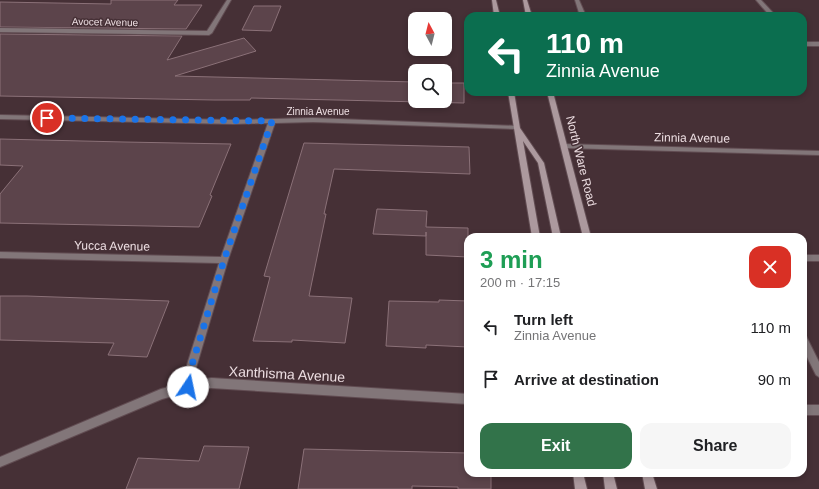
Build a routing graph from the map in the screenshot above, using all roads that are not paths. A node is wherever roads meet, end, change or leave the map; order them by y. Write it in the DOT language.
graph roads {
  1 [pos="229,0"];
  2 [pos="494,0"];
  3 [pos="525,0"];
  4 [pos="577,0"];
  5 [pos="758,0"];
  6 [pos="496,12"];
  7 [pos="528,12"];
  8 [pos="582,12"];
  9 [pos="769,12"];
  10 [pos="0,30"];
  11 [pos="807,44"];
  12 [pos="819,44"];
  13 [pos="512,96"];
  14 [pos="551,96"];
  15 [pos="0,117"];
  16 [pos="272,121"];
  17 [pos="516,126"];
  18 [pos="564,146"];
  19 [pos="819,152"];
  20 [pos="535,233"];
  21 [pos="556,233"];
  22 [pos="586,233"];
  23 [pos="0,255"];
  24 [pos="807,258"];
  25 [pos="819,258"];
  26 [pos="224,260"];
  27 [pos="807,348"];
  28 [pos="819,372"];
  29 [pos="188,387"];
  30 [pos="464,399"];
  31 [pos="807,410"];
  32 [pos="819,410"];
  33 [pos="0,462"];
  34 [pos="578,477"];
  35 [pos="609,477"];
  36 [pos="648,477"];
  37 [pos="580,489"];
  38 [pos="611,489"];
  39 [pos="651,489"];
  1 -- 10 [label="street, Avocet Avenue"];
  2 -- 6 [label="main road"];
  3 -- 7 [label="main road"];
  4 -- 8 [label="street"];
  5 -- 9 [label="street"];
  11 -- 12 [label="street"];
  13 -- 17 [label="main road"];
  14 -- 18 [label="main road, North Ware Road"];
  15 -- 16 [label="street, Zinnia Avenue"];
  16 -- 17 [label="street, Zinnia Avenue"];
  16 -- 26 [label="street"];
  17 -- 20 [label="main road"];
  17 -- 21 [label="main road"];
  18 -- 19 [label="street, Zinnia Avenue"];
  18 -- 22 [label="main road, North Ware Road"];
  23 -- 26 [label="street, Yucca Avenue"];
  24 -- 25 [label="street"];
  26 -- 29 [label="street"];
  27 -- 28 [label="street"];
  29 -- 30 [label="street, Xanthisma Avenue"];
  29 -- 33 [label="street, Xanthisma Avenue"];
  31 -- 32 [label="street"];
  34 -- 37 [label="main road"];
  35 -- 38 [label="main road"];
  36 -- 39 [label="main road"];
}
